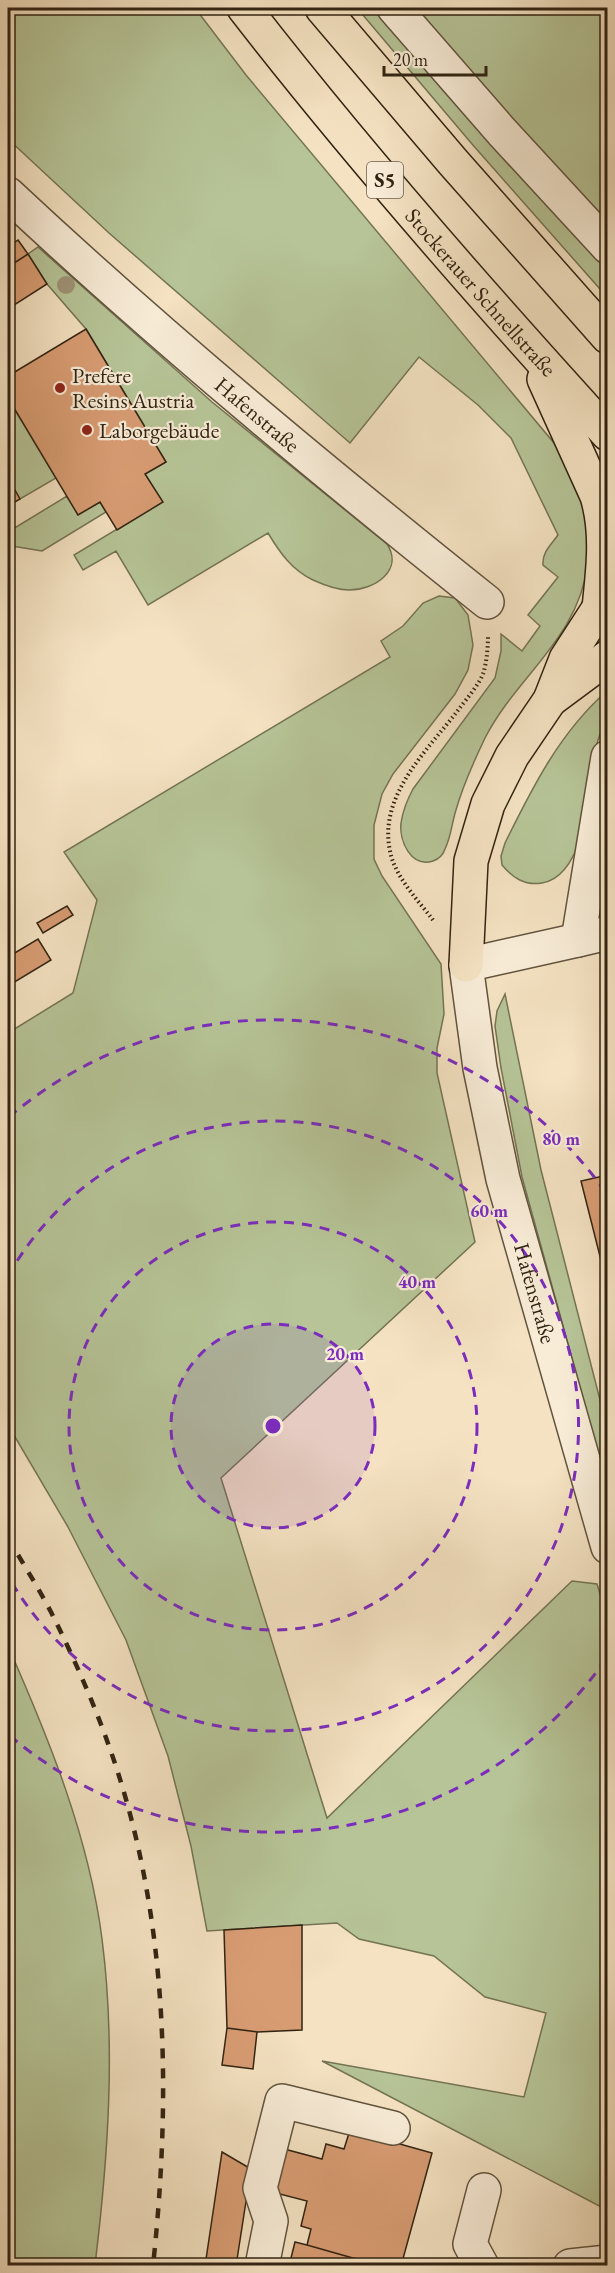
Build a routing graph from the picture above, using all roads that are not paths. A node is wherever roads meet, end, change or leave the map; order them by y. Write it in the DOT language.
graph roads {
  1 [pos="244,8"];
  2 [pos="322,8"];
  3 [pos="394,8"];
  4 [pos="8,194"];
  5 [pos="608,246"];
  6 [pos="608,337"];
  7 [pos="531,350"];
  8 [pos="608,434"];
  9 [pos="487,602"];
  10 [pos="603,604"];
  11 [pos="608,657"];
  12 [pos="550,700"];
  13 [pos="608,757"];
  14 [pos="593,937"];
  15 [pos="465,965"];
  16 [pos="608,1546"];
  17 [pos="393,2128"];
  18 [pos="484,2190"];
  19 [pos="608,2262"];
  20 [pos="262,2265"];
  21 [pos="482,2265"];
  22 [pos="570,2265"];
  1 -- 7 [label="highway, Stockerauer Schnellstraße / S5"];
  2 -- 6 [label="highway"];
  3 -- 5 [label="street"];
  4 -- 9 [label="street, Hafenstraße"];
  7 -- 8 [label="highway, Stockerauer Schnellstraße / S5"];
  7 -- 10 [label="highway"];
  10 -- 12 [label="highway"];
  11 -- 12 [label="highway"];
  12 -- 15 [label="highway"];
  13 -- 14 [label="street"];
  14 -- 15 [label="street"];
  15 -- 16 [label="street, Hafenstraße"];
  17 -- 20 [label="street"];
  18 -- 21 [label="street"];
  19 -- 22 [label="street"];
}
